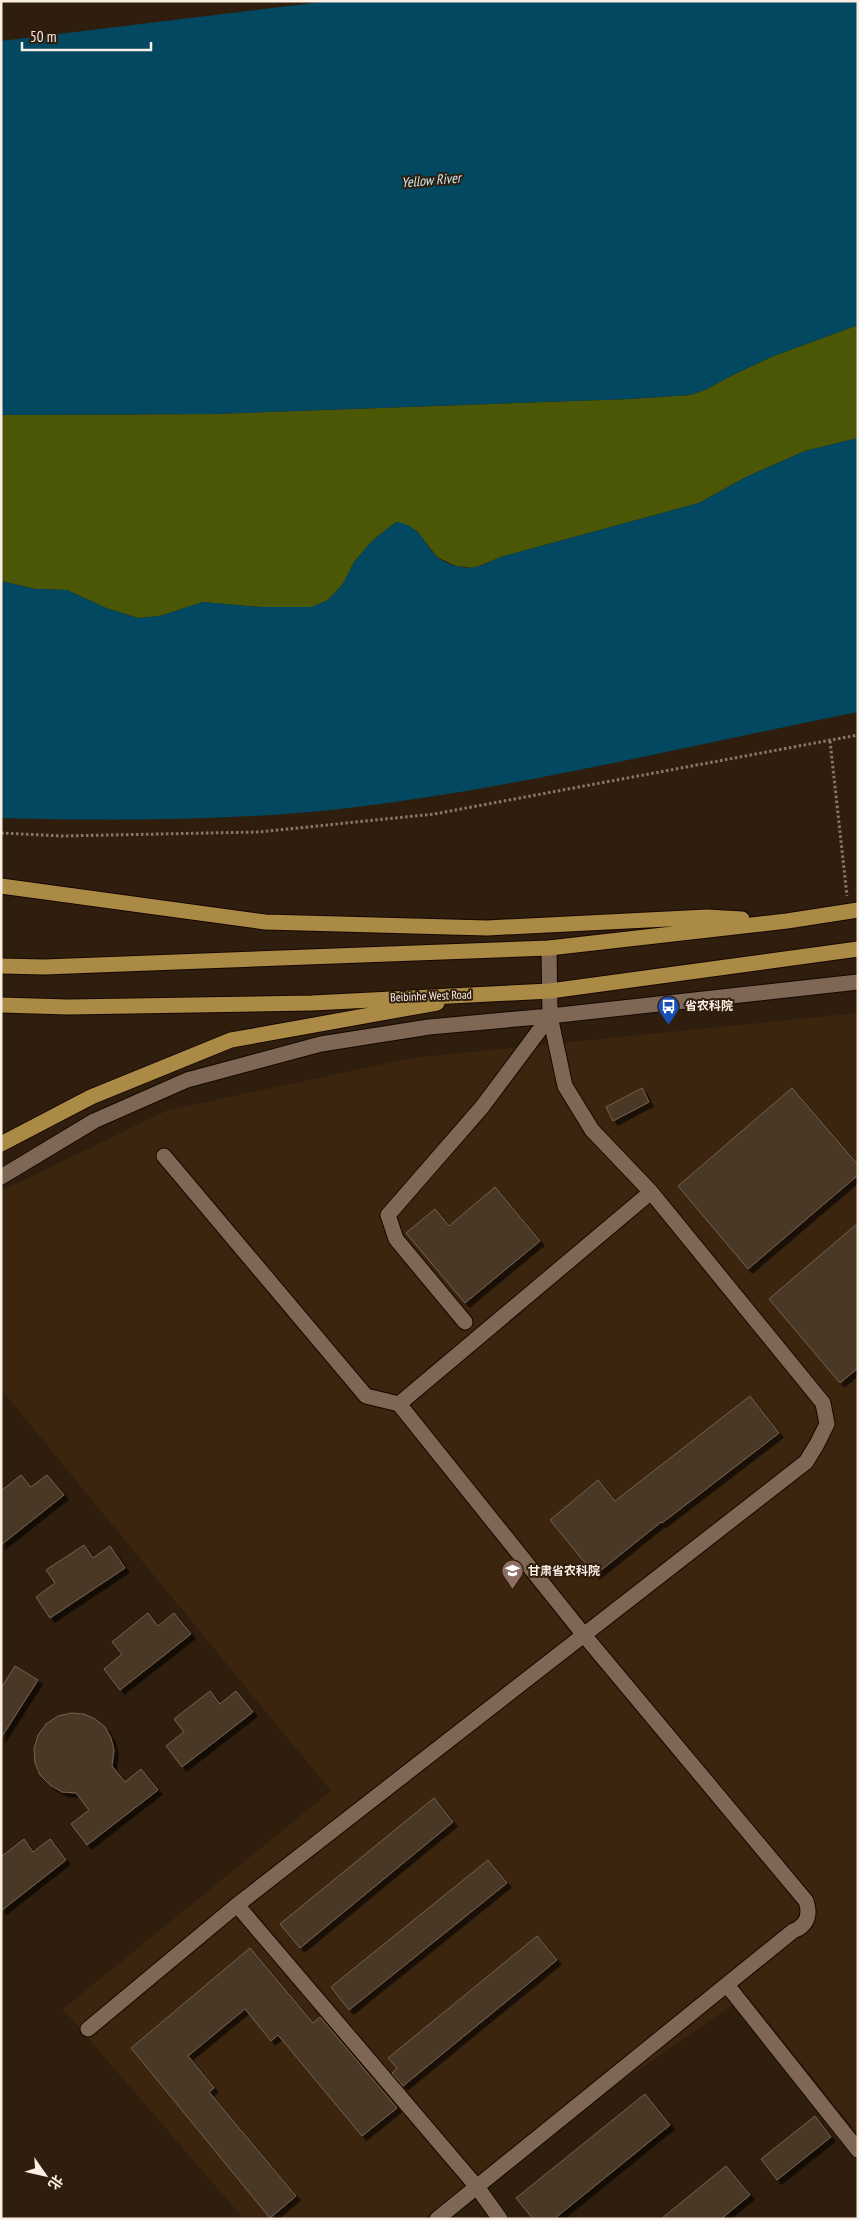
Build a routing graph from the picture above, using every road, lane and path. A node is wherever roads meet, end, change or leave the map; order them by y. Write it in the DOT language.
graph roads {
  1 [pos="858,735"];
  2 [pos="830,740"];
  3 [pos="1,833"];
  4 [pos="3,887"];
  5 [pos="853,910"];
  6 [pos="787,921"];
  7 [pos="548,948"];
  8 [pos="858,949"];
  9 [pos="1,961"];
  10 [pos="1,966"];
  11 [pos="44,967"];
  12 [pos="858,982"];
  13 [pos="550,991"];
  14 [pos="491,993"];
  15 [pos="1,1005"];
  16 [pos="550,1016"];
  17 [pos="1,1144"];
  18 [pos="164,1156"];
  19 [pos="1,1177"];
  20 [pos="651,1192"];
  21 [pos="465,1322"];
  22 [pos="399,1404"];
  23 [pos="584,1635"];
  24 [pos="237,1905"];
  25 [pos="727,1984"];
  26 [pos="88,2029"];
  27 [pos="858,2150"];
  28 [pos="477,2187"];
  29 [pos="437,2219"];
  30 [pos="500,2219"];
  1 -- 2 [label="path"];
  2 -- 3 [label="path"];
  2 -- 5 [label="path"];
  4 -- 6 [label="main road"];
  5 -- 6 [label="main road"];
  6 -- 7 [label="main road"];
  7 -- 11 [label="main road"];
  7 -- 13 [label="lane"];
  8 -- 13 [label="main road, Beibinhe West Road"];
  9 -- 11 [label="main road"];
  10 -- 11 [label="main road"];
  12 -- 16 [label="lane"];
  13 -- 14 [label="main road, Beibinhe West Road"];
  13 -- 16 [label="lane"];
  14 -- 15 [label="main road, Beibinhe West Road"];
  14 -- 17 [label="main road"];
  16 -- 19 [label="lane"];
  16 -- 20 [label="lane"];
  16 -- 21 [label="lane"];
  18 -- 22 [label="lane"];
  20 -- 22 [label="lane"];
  20 -- 23 [label="lane"];
  22 -- 23 [label="lane"];
  23 -- 24 [label="lane"];
  23 -- 25 [label="lane"];
  24 -- 26 [label="lane"];
  24 -- 28 [label="lane"];
  25 -- 27 [label="lane"];
  25 -- 28 [label="lane"];
  28 -- 29 [label="lane"];
  28 -- 30 [label="lane"];
}
